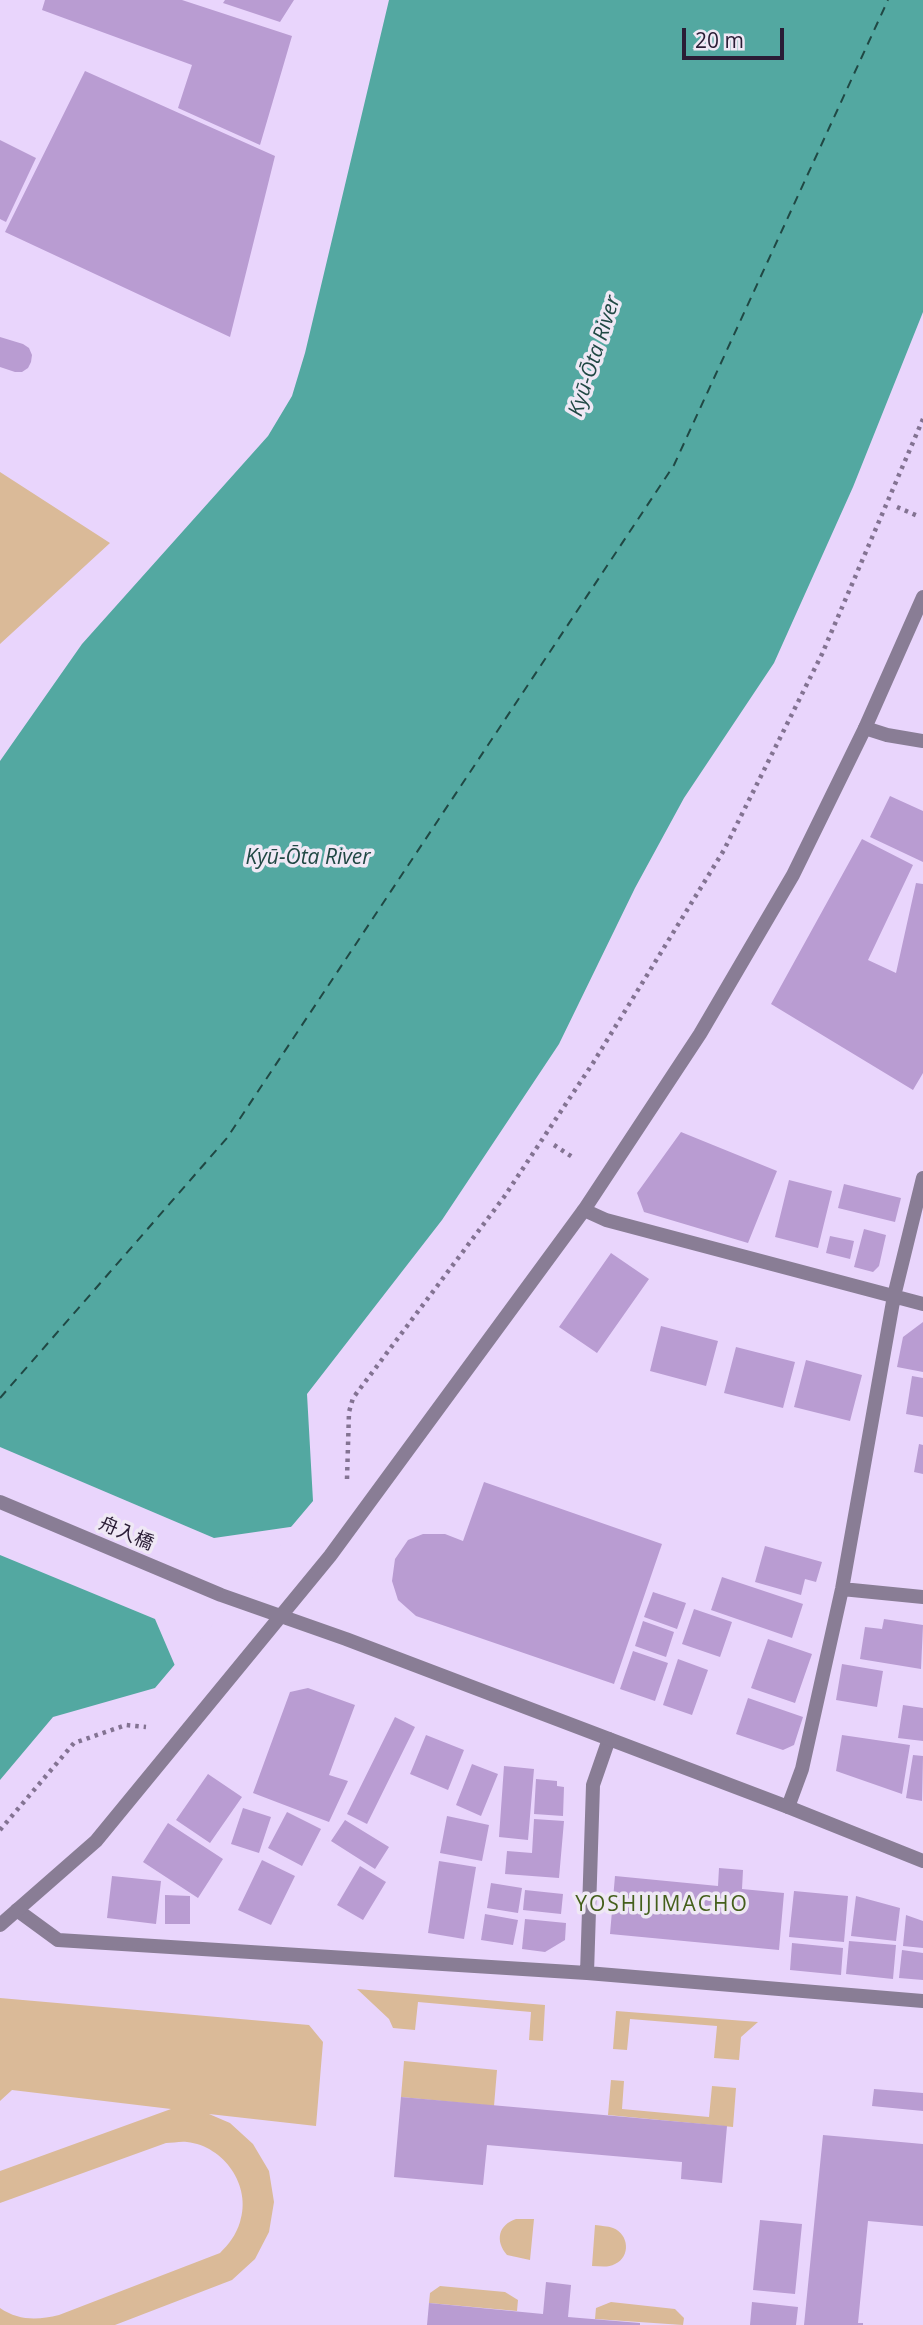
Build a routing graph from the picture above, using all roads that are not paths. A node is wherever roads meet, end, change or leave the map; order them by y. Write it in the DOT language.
graph roads {
  1 [pos="923,597"];
  2 [pos="865,728"];
  3 [pos="923,741"];
  4 [pos="923,1178"];
  5 [pos="584,1210"];
  6 [pos="894,1296"];
  7 [pos="923,1304"];
  8 [pos="0,1502"];
  9 [pos="842,1589"];
  10 [pos="923,1597"];
  11 [pos="281,1615"];
  12 [pos="609,1740"];
  13 [pos="788,1807"];
  14 [pos="923,1861"];
  15 [pos="17,1910"];
  16 [pos="0,1925"];
  17 [pos="587,1973"];
  18 [pos="923,2001"];
  1 -- 2 [label="street"];
  2 -- 3 [label="street"];
  2 -- 5 [label="street"];
  4 -- 6 [label="street"];
  5 -- 6 [label="street"];
  5 -- 11 [label="street"];
  6 -- 7 [label="street"];
  6 -- 9 [label="street"];
  8 -- 11 [label="street, 舟入橋"];
  9 -- 10 [label="street"];
  9 -- 13 [label="street"];
  11 -- 12 [label="street, 舟入橋"];
  11 -- 15 [label="street"];
  12 -- 13 [label="street, 舟入橋"];
  12 -- 17 [label="street"];
  13 -- 14 [label="street, 舟入橋"];
  15 -- 16 [label="street"];
  15 -- 17 [label="street"];
  17 -- 18 [label="street"];
}
